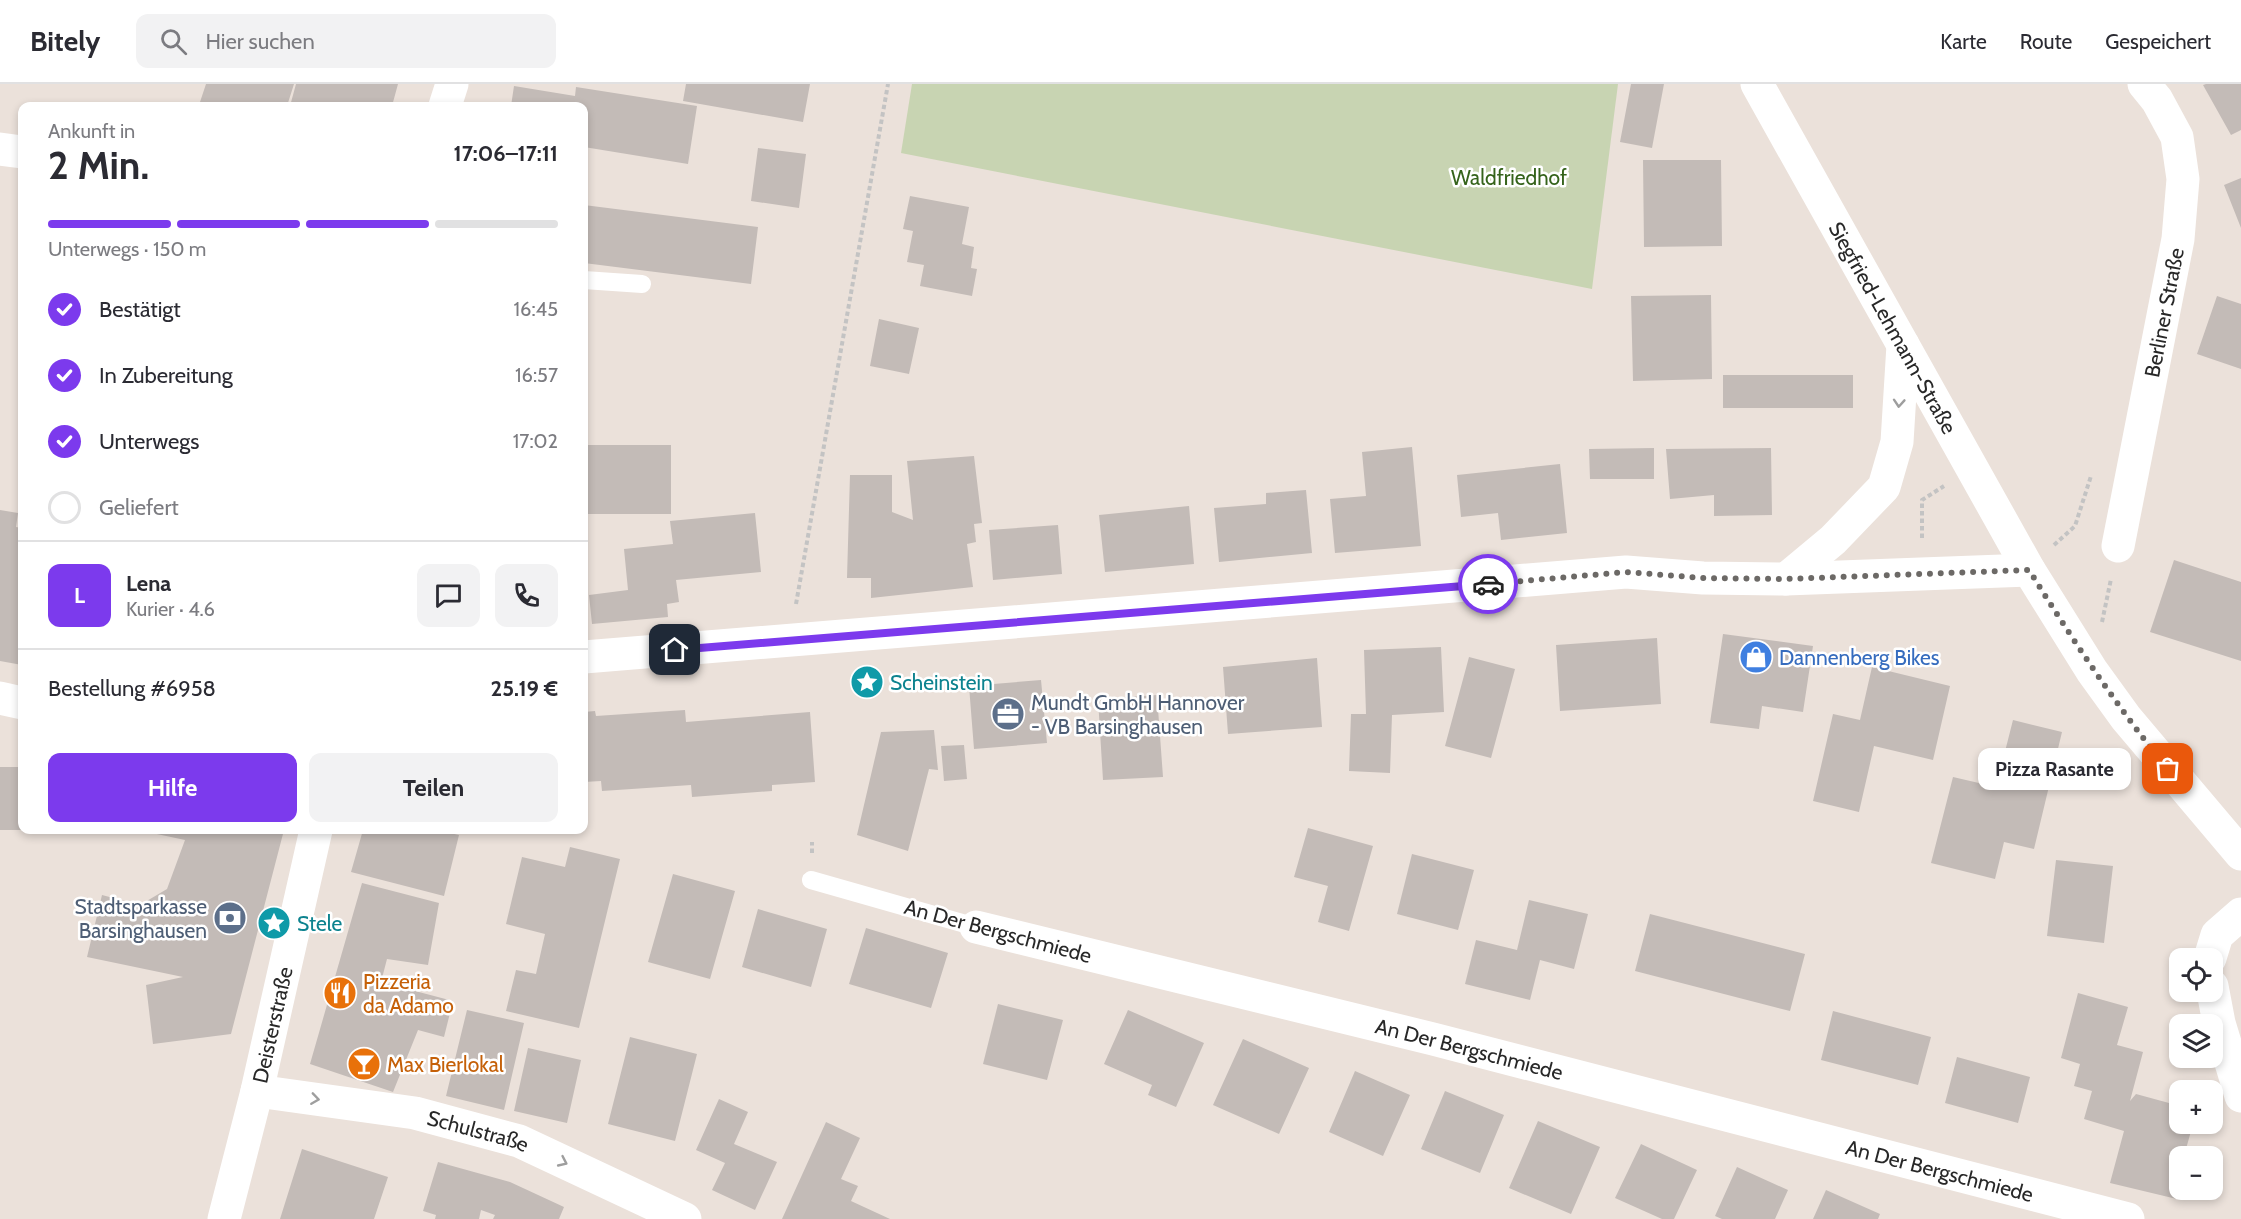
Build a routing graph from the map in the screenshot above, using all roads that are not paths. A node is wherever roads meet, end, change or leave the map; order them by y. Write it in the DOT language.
graph roads {
  1 [pos="452,84"];
  2 [pos="1757,84"];
  3 [pos="2144,84"];
  4 [pos="446,102"];
  5 [pos="0,149"];
  6 [pos="18,152"];
  7 [pos="588,280"];
  8 [pos="642,284"];
  9 [pos="1903,345"];
  10 [pos="2118,546"];
  11 [pos="2029,570"];
  12 [pos="1786,579"];
  13 [pos="588,657"];
  14 [pos="0,698"];
  15 [pos="18,702"];
  16 [pos="314,834"];
  17 [pos="2241,854"];
  18 [pos="811,880"];
  19 [pos="2241,914"];
  20 [pos="976,927"];
  21 [pos="2213,948"];
  22 [pos="2215,1002"];
  23 [pos="256,1091"];
  24 [pos="2241,1096"];
  25 [pos="224,1219"];
  26 [pos="685,1219"];
  27 [pos="2128,1219"];
  1 -- 4 [label="street"];
  2 -- 9 [label="street, Siegfried-Lehmann-Straße"];
  3 -- 10 [label="street, Berliner Straße"];
  5 -- 6 [label="street"];
  7 -- 8 [label="lane"];
  9 -- 11 [label="street, Siegfried-Lehmann-Straße"];
  9 -- 12 [label="street, one-way"];
  11 -- 12 [label="street"];
  11 -- 17 [label="street, Siegfried-Lehmann-Straße"];
  12 -- 13 [label="street"];
  14 -- 15 [label="street"];
  16 -- 23 [label="street, Deisterstraße"];
  18 -- 20 [label="lane, An Der Bergschmiede"];
  19 -- 21 [label="street"];
  20 -- 27 [label="street, An Der Bergschmiede"];
  22 -- 24 [label="street"];
  23 -- 25 [label="street, Deisterstraße"];
  23 -- 26 [label="street, Schulstraße, one-way"];
}
